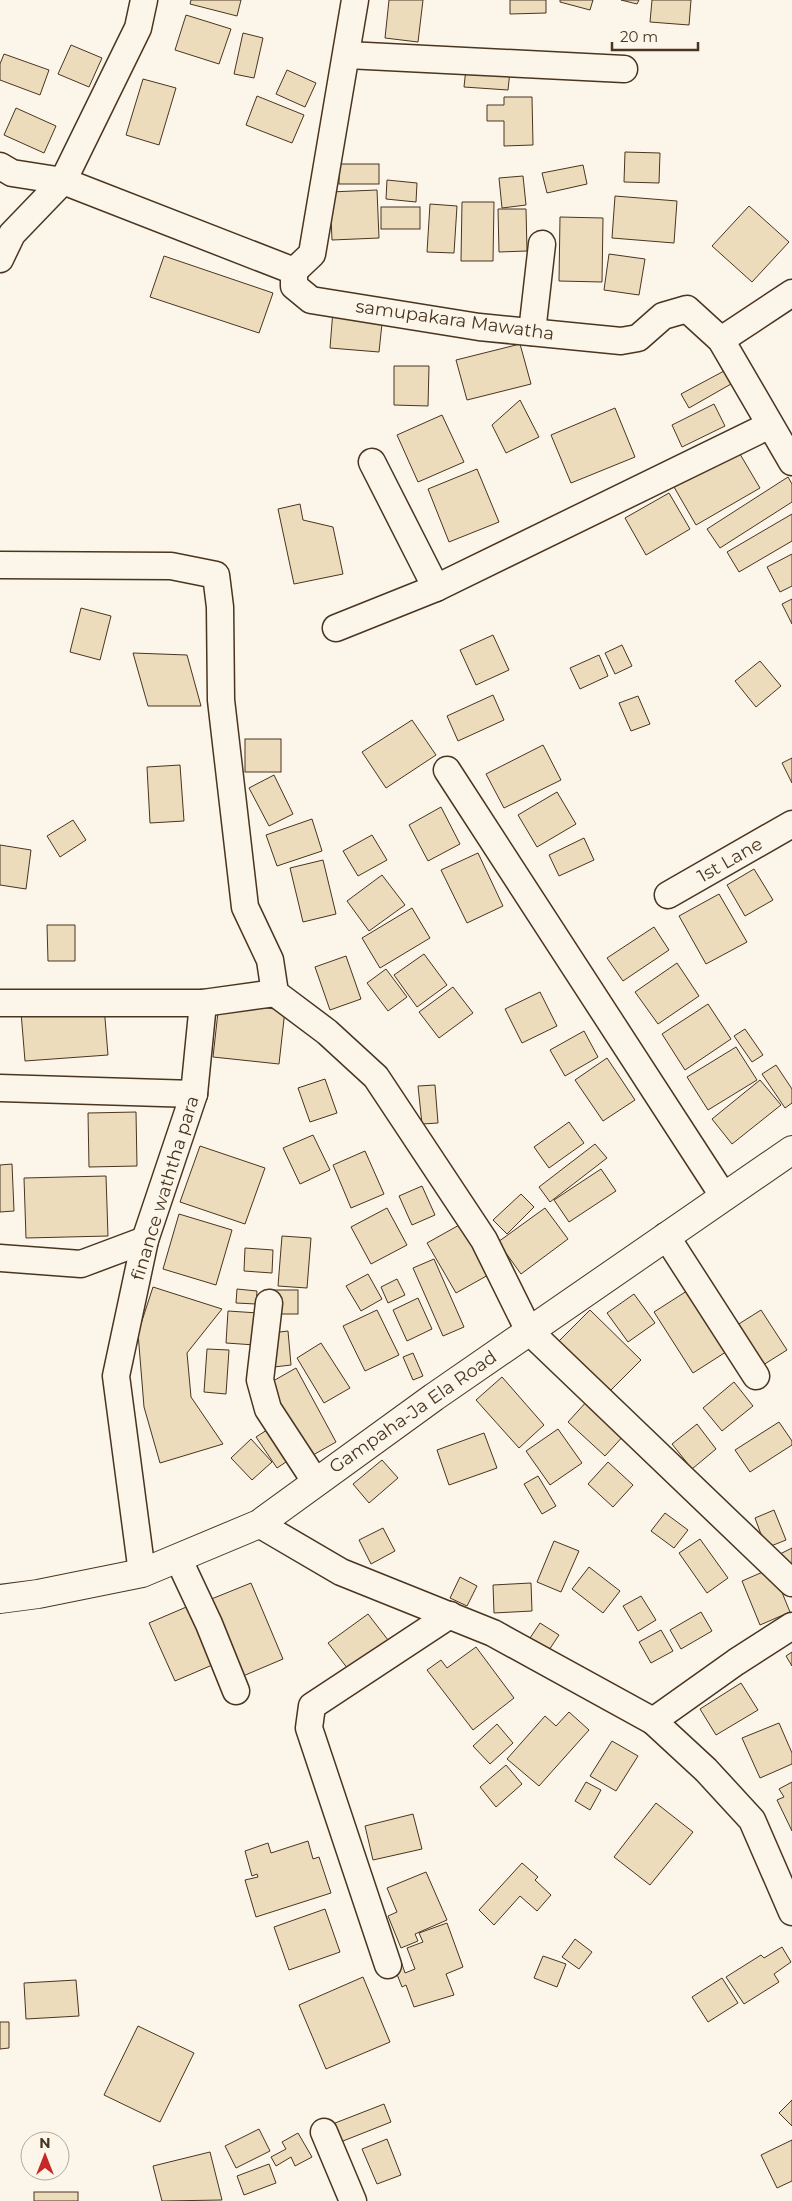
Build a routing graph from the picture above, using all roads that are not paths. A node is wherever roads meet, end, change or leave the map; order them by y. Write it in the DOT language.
graph roads {
  1 [pos="144,0"];
  2 [pos="355,0"];
  3 [pos="347,55"];
  4 [pos="624,69"];
  5 [pos="0,166"];
  6 [pos="63,181"];
  7 [pos="542,244"];
  8 [pos="0,259"];
  9 [pos="294,270"];
  10 [pos="792,293"];
  11 [pos="532,332"];
  12 [pos="721,340"];
  13 [pos="770,425"];
  14 [pos="372,462"];
  15 [pos="792,462"];
  16 [pos="0,565"];
  17 [pos="436,588"];
  18 [pos="336,628"];
  19 [pos="447,770"];
  20 [pos="792,824"];
  21 [pos="668,896"];
  22 [pos="275,993"];
  23 [pos="0,1003"];
  24 [pos="203,1003"];
  25 [pos="0,1088"];
  26 [pos="194,1094"];
  27 [pos="791,1151"];
  28 [pos="724,1196"];
  29 [pos="666,1236"];
  30 [pos="145,1240"];
  31 [pos="0,1258"];
  32 [pos="269,1303"];
  33 [pos="529,1331"];
  34 [pos="756,1376"];
  35 [pos="315,1481"];
  36 [pos="259,1524"];
  37 [pos="178,1558"];
  38 [pos="142,1573"];
  39 [pos="792,1583"];
  40 [pos="0,1599"];
  41 [pos="450,1615"];
  42 [pos="792,1626"];
  43 [pos="236,1691"];
  44 [pos="653,1721"];
  45 [pos="792,1912"];
  46 [pos="388,1965"];
  47 [pos="324,2132"];
  48 [pos="353,2201"];
  1 -- 6 [label="street"];
  2 -- 3 [label="street"];
  3 -- 4 [label="street"];
  3 -- 9 [label="street"];
  5 -- 6 [label="street"];
  6 -- 8 [label="street"];
  6 -- 9 [label="street"];
  7 -- 11 [label="street"];
  9 -- 11 [label="street, samupakara Mawatha"];
  10 -- 12 [label="street"];
  11 -- 12 [label="street, samupakara Mawatha"];
  12 -- 13 [label="street, samupakara Mawatha"];
  13 -- 15 [label="street, samupakara Mawatha"];
  13 -- 17 [label="street"];
  14 -- 17 [label="street"];
  16 -- 22 [label="street"];
  17 -- 18 [label="street"];
  19 -- 28 [label="street"];
  20 -- 21 [label="street, 1st Lane"];
  22 -- 24 [label="street"];
  22 -- 33 [label="street"];
  23 -- 24 [label="street"];
  24 -- 26 [label="street, finance waththa para"];
  25 -- 26 [label="street"];
  26 -- 30 [label="street, finance waththa para"];
  27 -- 28 [label="highway, Gampaha-Ja Ela Road"];
  28 -- 29 [label="highway, Gampaha-Ja Ela Road"];
  29 -- 33 [label="highway, Gampaha-Ja Ela Road"];
  29 -- 34 [label="street"];
  30 -- 31 [label="street"];
  30 -- 38 [label="street, finance waththa para"];
  32 -- 35 [label="street"];
  33 -- 35 [label="highway, Gampaha-Ja Ela Road"];
  33 -- 39 [label="street"];
  35 -- 36 [label="highway, Gampaha-Ja Ela Road"];
  36 -- 37 [label="highway, Gampaha-Ja Ela Road"];
  36 -- 41 [label="street"];
  37 -- 38 [label="highway, Gampaha-Ja Ela Road"];
  37 -- 43 [label="street"];
  38 -- 40 [label="highway, Gampaha-Ja Ela Road"];
  41 -- 44 [label="street"];
  41 -- 46 [label="street"];
  42 -- 44 [label="street"];
  44 -- 45 [label="street"];
  47 -- 48 [label="street"];
}
